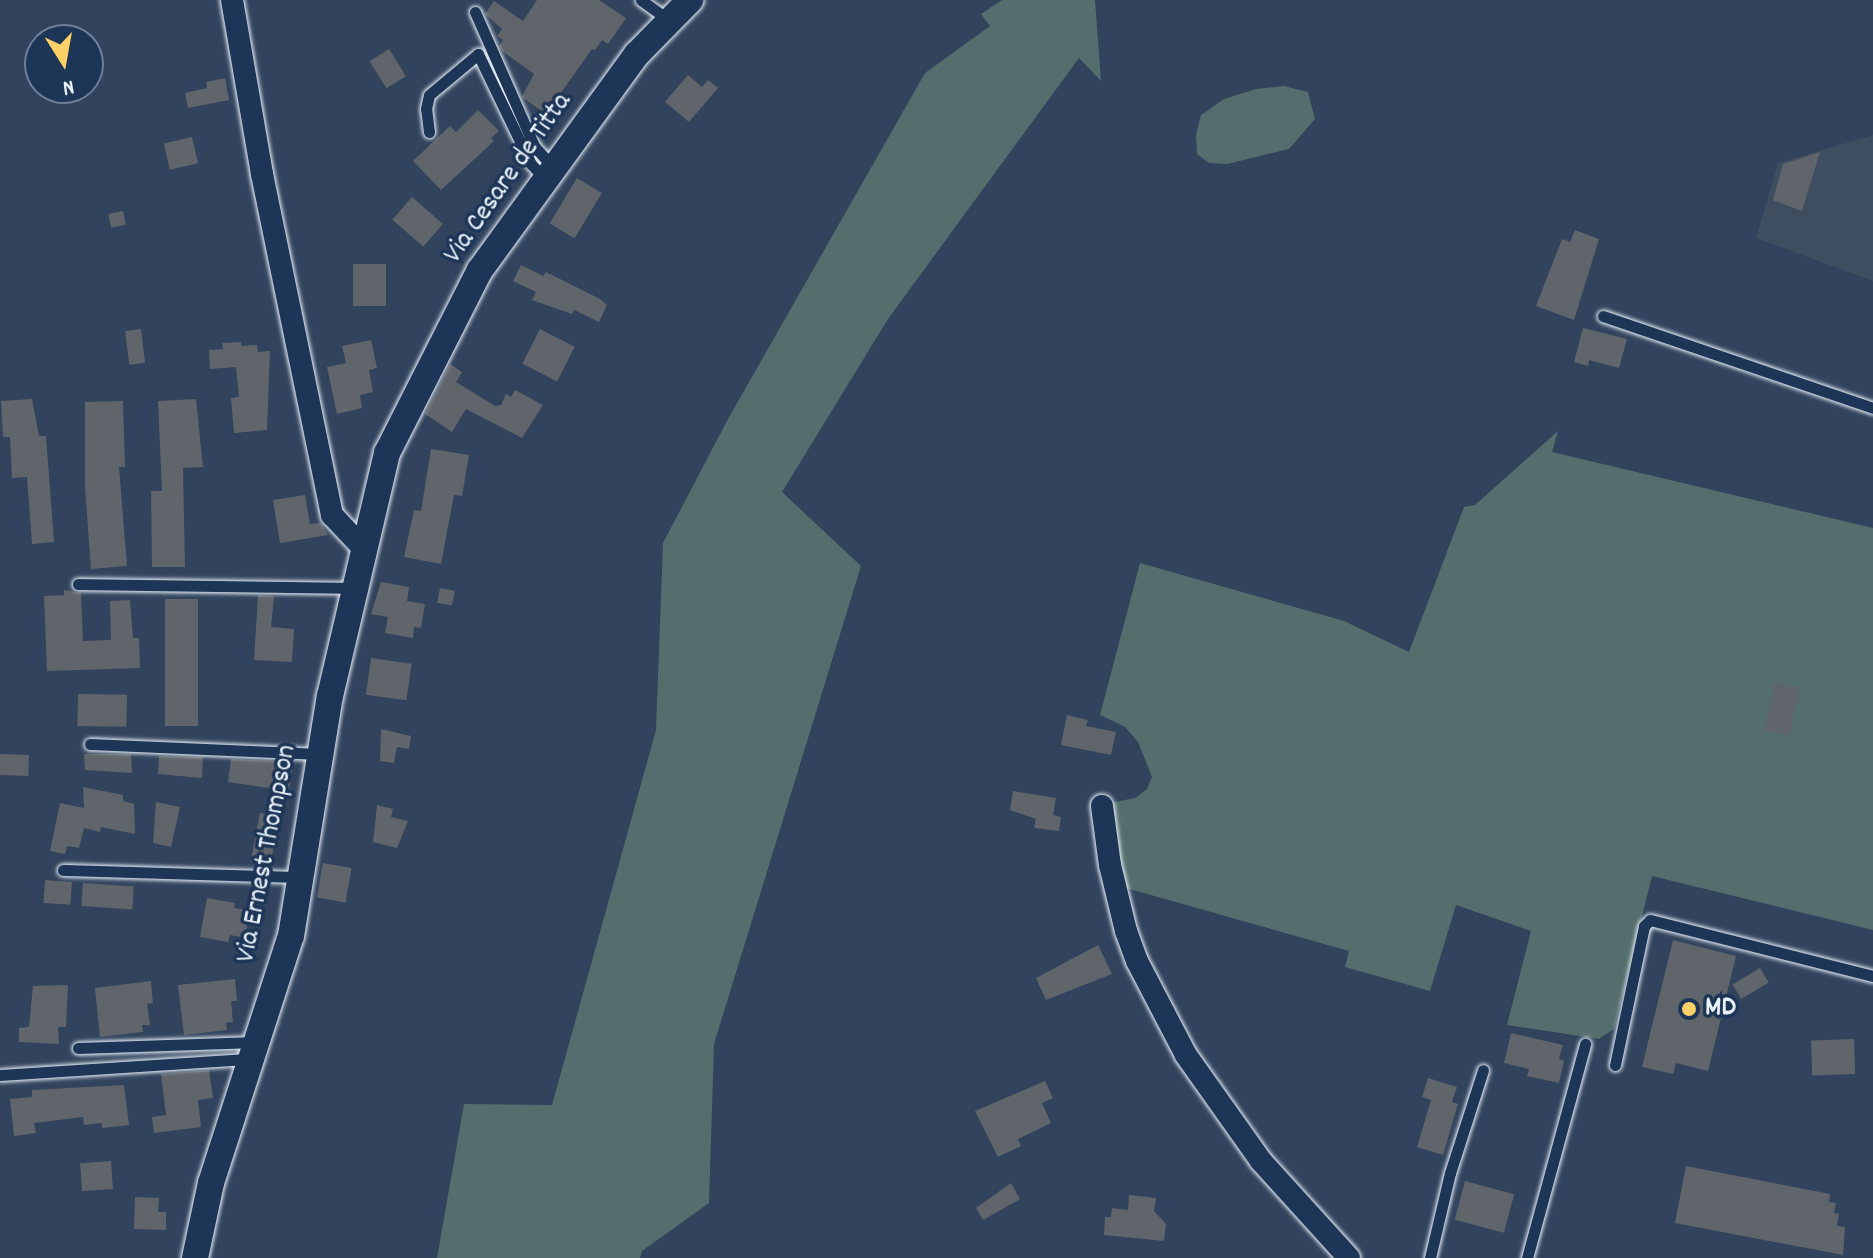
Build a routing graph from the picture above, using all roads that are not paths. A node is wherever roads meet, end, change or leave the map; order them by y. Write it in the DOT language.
graph roads {
  1 [pos="232,0"];
  2 [pos="641,0"];
  3 [pos="690,0"];
  4 [pos="475,12"];
  5 [pos="670,21"];
  6 [pos="429,132"];
  7 [pos="550,174"];
  8 [pos="1603,316"];
  9 [pos="1873,408"];
  10 [pos="365,550"];
  11 [pos="78,584"];
  12 [pos="356,588"];
  13 [pos="90,744"];
  14 [pos="321,754"];
  15 [pos="1102,806"];
  16 [pos="63,870"];
  17 [pos="301,877"];
  18 [pos="1873,976"];
  19 [pos="1585,1044"];
  20 [pos="78,1048"];
  21 [pos="254,1051"];
  22 [pos="1615,1065"];
  23 [pos="1483,1070"];
  24 [pos="0,1075"];
  25 [pos="195,1258"];
  26 [pos="1349,1258"];
  27 [pos="1430,1258"];
  28 [pos="1527,1258"];
  1 -- 10 [label="street"];
  2 -- 5 [label="lane"];
  3 -- 5 [label="street, Via Cesare de Titta"];
  4 -- 7 [label="lane"];
  5 -- 7 [label="street, Via Cesare de Titta"];
  6 -- 7 [label="lane"];
  7 -- 10 [label="street, Via Cesare de Titta"];
  8 -- 9 [label="lane"];
  10 -- 12 [label="street, Via Ernest Thompson"];
  11 -- 12 [label="lane"];
  12 -- 14 [label="street, Via Ernest Thompson"];
  13 -- 14 [label="lane"];
  14 -- 17 [label="street, Via Ernest Thompson"];
  15 -- 26 [label="street"];
  16 -- 17 [label="lane"];
  17 -- 21 [label="street, Via Ernest Thompson"];
  18 -- 22 [label="lane"];
  19 -- 28 [label="lane"];
  20 -- 21 [label="lane"];
  21 -- 24 [label="lane"];
  21 -- 25 [label="street, Via Ernest Thompson"];
  23 -- 27 [label="lane"];
}
